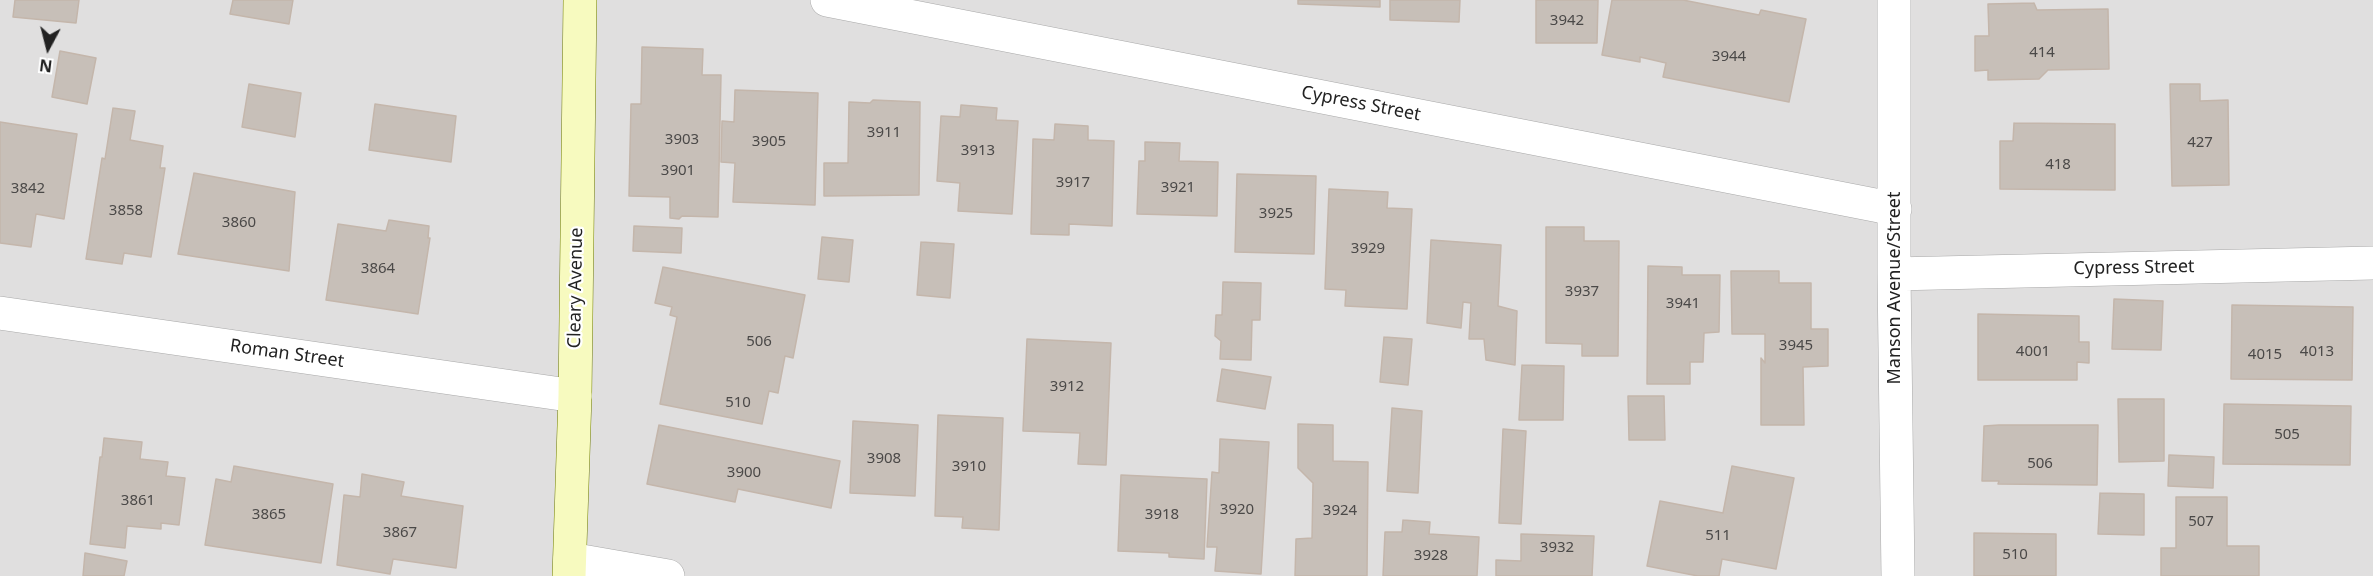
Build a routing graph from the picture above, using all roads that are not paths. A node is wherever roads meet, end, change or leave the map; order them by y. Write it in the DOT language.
graph roads {
  1 [pos="580,0"];
  2 [pos="827,0"];
  3 [pos="1894,0"];
  4 [pos="1895,209"];
  5 [pos="2373,263"];
  6 [pos="1894,274"];
  7 [pos="0,313"];
  8 [pos="575,396"];
  9 [pos="569,567"];
  10 [pos="668,576"];
  11 [pos="1898,576"];
  1 -- 8 [label="street, Cleary Avenue"];
  2 -- 4 [label="street, Cypress Street"];
  3 -- 4 [label="street, Manson Avenue/Street"];
  4 -- 6 [label="street, Manson Avenue/Street"];
  5 -- 6 [label="street, Cypress Street"];
  6 -- 11 [label="street, Manson Avenue/Street"];
  7 -- 8 [label="street, Roman Street"];
  8 -- 9 [label="street, Cleary Avenue"];
  9 -- 10 [label="street"];
}
